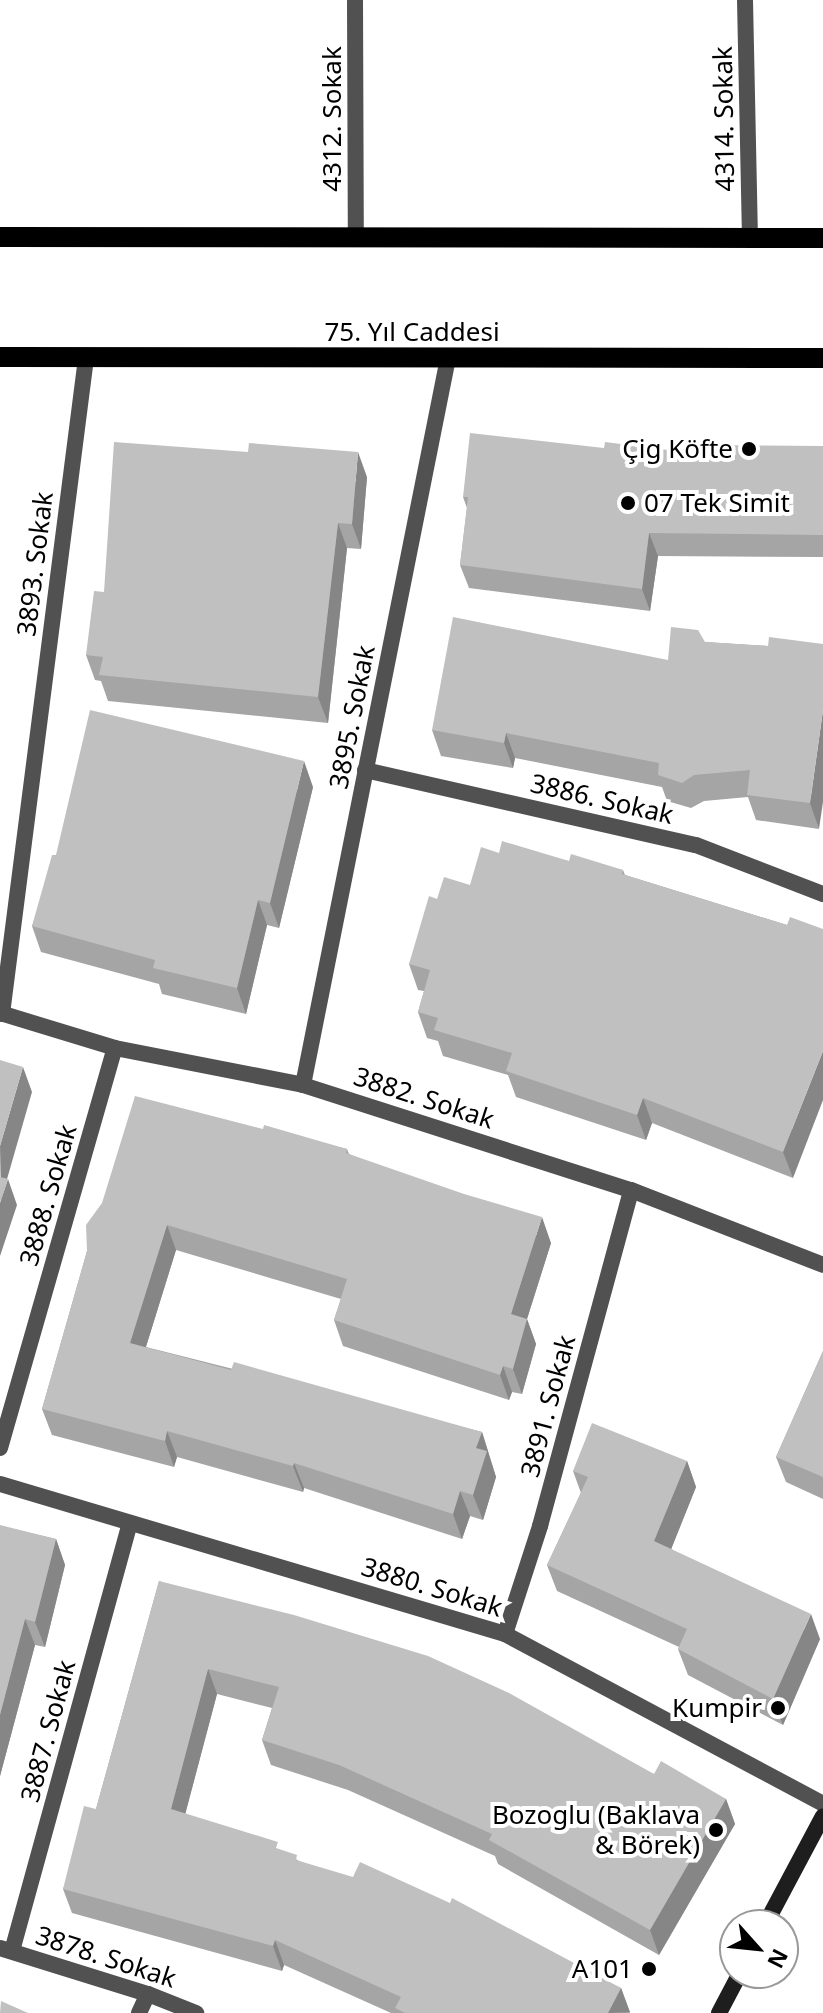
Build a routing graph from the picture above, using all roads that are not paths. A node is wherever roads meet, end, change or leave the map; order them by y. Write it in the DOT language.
graph roads {
  1 [pos="355,0"];
  2 [pos="745,0"];
  3 [pos="0,237"];
  4 [pos="356,238"];
  5 [pos="750,238"];
  6 [pos="823,238"];
  7 [pos="0,357"];
  8 [pos="86,358"];
  9 [pos="448,358"];
  10 [pos="823,358"];
  11 [pos="365,770"];
  12 [pos="823,894"];
  13 [pos="1,1013"];
  14 [pos="115,1048"];
  15 [pos="303,1085"];
  16 [pos="631,1190"];
  17 [pos="823,1265"];
  18 [pos="0,1448"];
  19 [pos="0,1484"];
  20 [pos="130,1523"];
  21 [pos="505,1634"];
  22 [pos="823,1804"];
  23 [pos="823,1816"];
  24 [pos="774,1909"];
  25 [pos="6,1950"];
  26 [pos="732,1989"];
  27 [pos="148,1994"];
  28 [pos="139,2013"];
  29 [pos="196,2013"];
  30 [pos="719,2013"];
  1 -- 4 [label="street, 4312. Sokak"];
  2 -- 5 [label="street, 4314. Sokak"];
  3 -- 4 [label="main road"];
  4 -- 5 [label="main road"];
  5 -- 6 [label="main road"];
  7 -- 8 [label="main road, 75. Yıl Caddesi"];
  8 -- 9 [label="main road, 75. Yıl Caddesi"];
  8 -- 13 [label="street, 3893. Sokak"];
  9 -- 10 [label="main road, 75. Yıl Caddesi"];
  9 -- 11 [label="street, 3895. Sokak"];
  11 -- 12 [label="street, 3886. Sokak"];
  11 -- 15 [label="street, 3895. Sokak"];
  13 -- 14 [label="street, 3882. Sokak"];
  14 -- 15 [label="street, 3882. Sokak"];
  14 -- 18 [label="street, 3888. Sokak"];
  15 -- 16 [label="street, 3882. Sokak"];
  16 -- 17 [label="street, 3882. Sokak"];
  16 -- 21 [label="street, 3891. Sokak"];
  19 -- 20 [label="street, 3880. Sokak"];
  20 -- 21 [label="street, 3880. Sokak"];
  20 -- 25 [label="street, 3887. Sokak"];
  21 -- 22 [label="street, 3880. Sokak"];
  23 -- 24 [label="street"];
  25 -- 27 [label="street, 3878. Sokak"];
  26 -- 30 [label="street"];
  27 -- 28 [label="street"];
  27 -- 29 [label="street, 3878. Sokak"];
}
